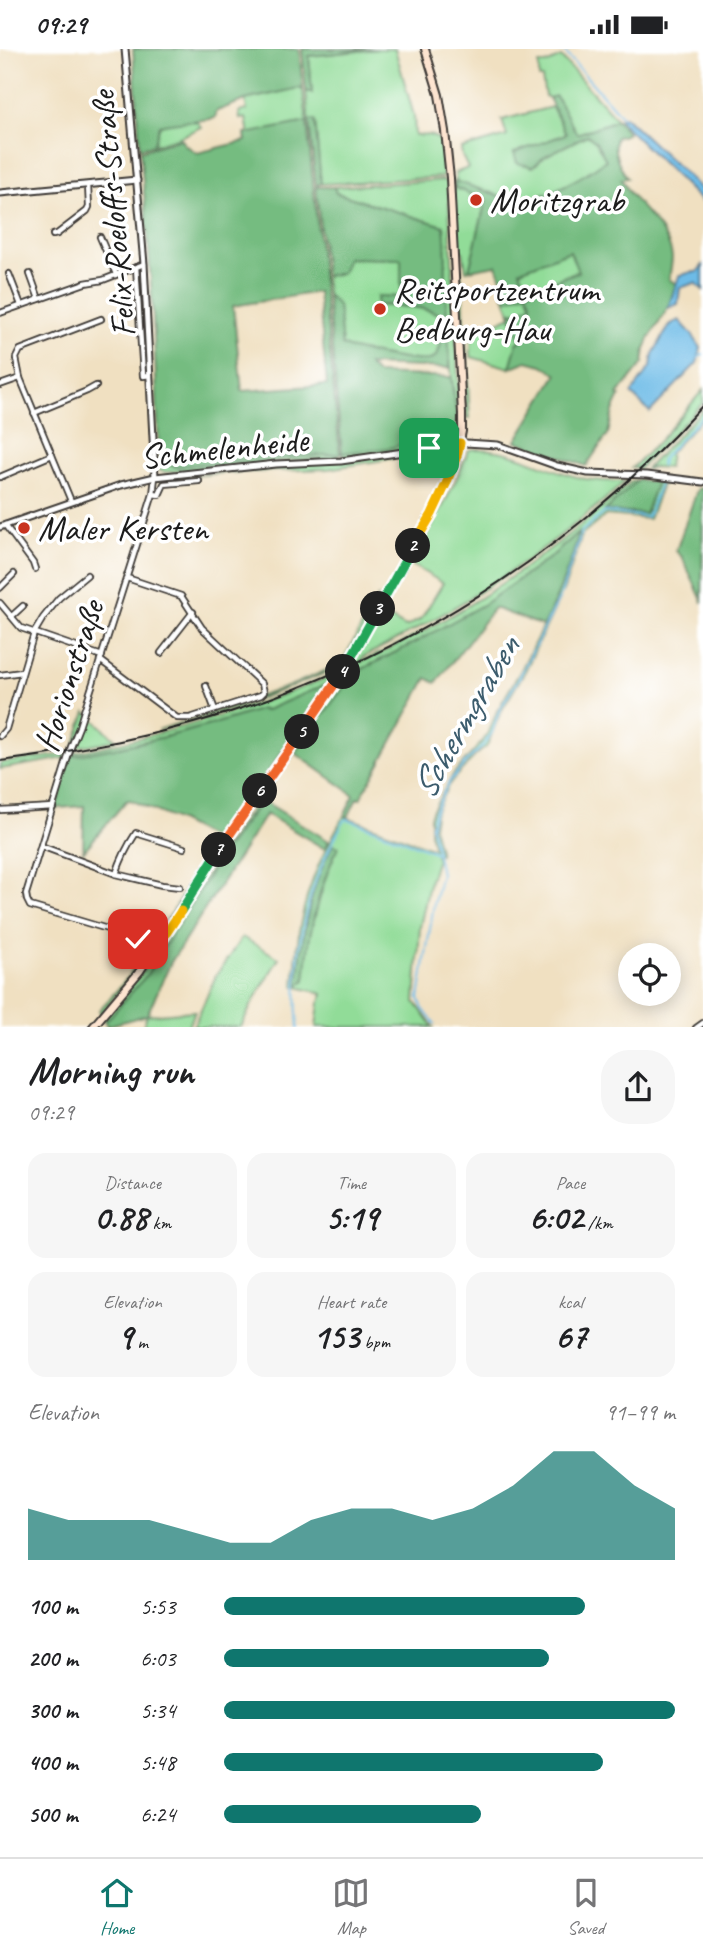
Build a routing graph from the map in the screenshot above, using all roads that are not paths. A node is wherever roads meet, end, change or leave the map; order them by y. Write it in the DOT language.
graph roads {
  1 [pos="125,49"];
  2 [pos="425,49"];
  3 [pos="137,180"];
  4 [pos="88,185"];
  5 [pos="0,193"];
  6 [pos="53,235"];
  7 [pos="100,237"];
  8 [pos="144,264"];
  9 [pos="136,267"];
  10 [pos="9,274"];
  11 [pos="30,274"];
  12 [pos="116,274"];
  13 [pos="39,299"];
  14 [pos="21,305"];
  15 [pos="0,313"];
  16 [pos="101,319"];
  17 [pos="150,375"];
  18 [pos="20,378"];
  19 [pos="0,384"];
  20 [pos="96,386"];
  21 [pos="34,413"];
  22 [pos="460,443"];
  23 [pos="52,455"];
  24 [pos="0,477"];
  25 [pos="155,477"];
  26 [pos="199,481"];
  27 [pos="703,482"];
  28 [pos="153,494"];
  29 [pos="71,501"];
  30 [pos="3,526"];
  31 [pos="36,569"];
  32 [pos="14,574"];
  33 [pos="87,575"];
  34 [pos="127,578"];
  35 [pos="0,588"];
  36 [pos="0,603"];
  37 [pos="23,606"];
  38 [pos="192,612"];
  39 [pos="12,616"];
  40 [pos="34,633"];
  41 [pos="161,653"];
  42 [pos="101,658"];
  43 [pos="22,672"];
  44 [pos="0,675"];
  45 [pos="206,686"];
  46 [pos="215,710"];
  47 [pos="0,736"];
  48 [pos="52,807"];
  49 [pos="0,810"];
  50 [pos="41,846"];
  51 [pos="184,848"];
  52 [pos="116,874"];
  53 [pos="180,887"];
  54 [pos="159,944"];
  55 [pos="703,1023"];
  56 [pos="92,1027"];
  57 [pos="696,1027"];
  1 -- 3 [label="street, Felix-Roeloffs-Straße"];
  2 -- 22 [label="main road"];
  3 -- 4 [label="street"];
  3 -- 8 [label="street, Felix-Roeloffs-Straße"];
  4 -- 5 [label="street"];
  4 -- 6 [label="street"];
  7 -- 12 [label="street"];
  8 -- 9 [label="street"];
  8 -- 17 [label="street, Felix-Roeloffs-Straße"];
  9 -- 12 [label="street"];
  9 -- 17 [label="street, Felix-Roeloffs-Straße"];
  10 -- 14 [label="street"];
  11 -- 13 [label="street"];
  12 -- 13 [label="street"];
  13 -- 14 [label="street"];
  14 -- 15 [label="street"];
  16 -- 18 [label="street"];
  17 -- 25 [label="street, Felix-Roeloffs-Straße"];
  18 -- 19 [label="street"];
  18 -- 21 [label="street"];
  20 -- 21 [label="street"];
  21 -- 23 [label="street"];
  22 -- 25 [label="street, Schmelenheide"];
  22 -- 27 [label="street, Schmelenheide"];
  22 -- 54 [label="main road"];
  23 -- 24 [label="street"];
  23 -- 29 [label="street"];
  25 -- 28 [label="street, Horionstraße"];
  25 -- 29 [label="street, Schmelenheide"];
  26 -- 28 [label="street"];
  28 -- 34 [label="street, Horionstraße"];
  29 -- 30 [label="street, Schmelenheide"];
  30 -- 31 [label="street"];
  32 -- 35 [label="street"];
  33 -- 40 [label="street"];
  34 -- 38 [label="street"];
  34 -- 42 [label="street, Horionstraße"];
  36 -- 39 [label="street"];
  37 -- 39 [label="street"];
  38 -- 41 [label="street"];
  38 -- 46 [label="street"];
  39 -- 40 [label="street"];
  40 -- 42 [label="street"];
  40 -- 43 [label="street"];
  42 -- 46 [label="street"];
  42 -- 48 [label="street, Horionstraße"];
  43 -- 44 [label="street"];
  43 -- 47 [label="street"];
  45 -- 46 [label="street"];
  48 -- 49 [label="street"];
  48 -- 50 [label="street, Horionstraße"];
  50 -- 52 [label="street"];
  50 -- 54 [label="street, Horionstraße"];
  51 -- 52 [label="street"];
  52 -- 53 [label="street"];
  54 -- 56 [label="main road"];
  55 -- 57 [label="street"];
}
